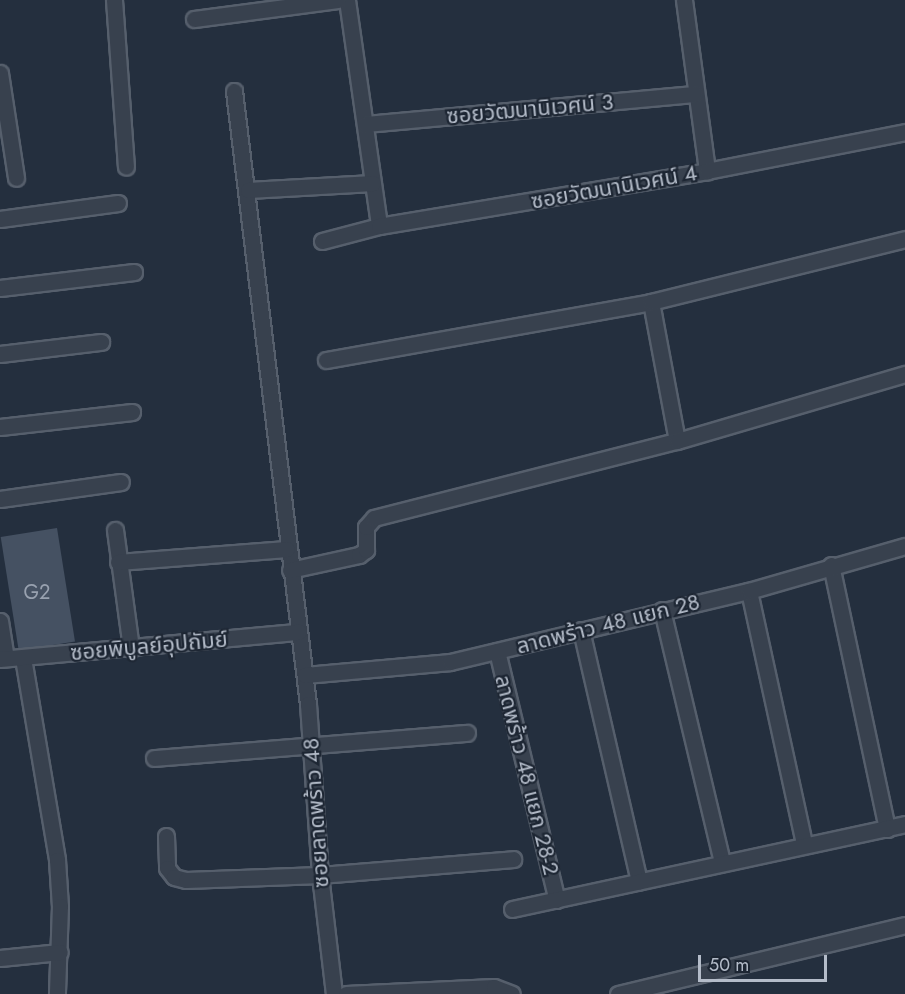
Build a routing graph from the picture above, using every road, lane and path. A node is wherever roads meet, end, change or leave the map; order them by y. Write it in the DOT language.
graph roads {
  1 [pos="114,0"];
  2 [pos="338,0"];
  3 [pos="347,0"];
  4 [pos="684,0"];
  5 [pos="195,19"];
  6 [pos="0,73"];
  7 [pos="234,91"];
  8 [pos="695,94"];
  9 [pos="365,124"];
  10 [pos="905,132"];
  11 [pos="126,167"];
  12 [pos="707,171"];
  13 [pos="16,178"];
  14 [pos="374,183"];
  15 [pos="248,190"];
  16 [pos="118,204"];
  17 [pos="0,219"];
  18 [pos="379,226"];
  19 [pos="905,239"];
  20 [pos="322,240"];
  21 [pos="134,272"];
  22 [pos="0,288"];
  23 [pos="651,302"];
  24 [pos="101,342"];
  25 [pos="0,354"];
  26 [pos="326,360"];
  27 [pos="905,374"];
  28 [pos="132,412"];
  29 [pos="0,427"];
  30 [pos="677,441"];
  31 [pos="121,483"];
  32 [pos="0,500"];
  33 [pos="116,530"];
  34 [pos="905,546"];
  35 [pos="287,549"];
  36 [pos="118,562"];
  37 [pos="831,565"];
  38 [pos="290,570"];
  39 [pos="749,591"];
  40 [pos="662,610"];
  41 [pos="0,621"];
  42 [pos="581,630"];
  43 [pos="298,632"];
  44 [pos="131,649"];
  45 [pos="497,651"];
  46 [pos="23,658"];
  47 [pos="3,659"];
  48 [pos="305,675"];
  49 [pos="467,733"];
  50 [pos="312,746"];
  51 [pos="154,758"];
  52 [pos="905,824"];
  53 [pos="887,829"];
  54 [pos="166,836"];
  55 [pos="804,843"];
  56 [pos="513,858"];
  57 [pos="722,862"];
  58 [pos="320,875"];
  59 [pos="639,881"];
  60 [pos="557,900"];
  61 [pos="512,909"];
  62 [pos="905,925"];
  63 [pos="60,952"];
  64 [pos="0,958"];
  65 [pos="57,994"];
  66 [pos="334,994"];
  67 [pos="346,994"];
  68 [pos="512,994"];
  69 [pos="618,994"];
  1 -- 11 [label="street"];
  2 -- 5 [label="street"];
  3 -- 9 [label="street"];
  4 -- 8 [label="street"];
  6 -- 13 [label="street"];
  7 -- 15 [label="street, ซอยลาดพร้าว 48"];
  8 -- 9 [label="street, ซอยวัฒนานิเวศน์ 3"];
  8 -- 12 [label="street"];
  9 -- 14 [label="street"];
  10 -- 12 [label="street, ซอยวัฒนานิเวศน์ 4"];
  12 -- 18 [label="street, ซอยวัฒนานิเวศน์ 4"];
  14 -- 15 [label="street"];
  14 -- 18 [label="street"];
  15 -- 35 [label="street, ซอยลาดพร้าว 48"];
  16 -- 17 [label="street"];
  18 -- 20 [label="street, ซอยวัฒนานิเวศน์ 4"];
  19 -- 23 [label="street"];
  21 -- 22 [label="street"];
  23 -- 26 [label="street"];
  23 -- 30 [label="street"];
  24 -- 25 [label="street"];
  27 -- 30 [label="street"];
  28 -- 29 [label="street"];
  30 -- 38 [label="street"];
  31 -- 32 [label="street"];
  33 -- 36 [label="street"];
  34 -- 37 [label="street, ลาดพร้าว 48 แยก 28"];
  35 -- 36 [label="street"];
  35 -- 38 [label="street, ซอยลาดพร้าว 48"];
  36 -- 44 [label="street"];
  37 -- 39 [label="street, ลาดพร้าว 48 แยก 28"];
  37 -- 53 [label="street"];
  38 -- 43 [label="street, ซอยลาดพร้าว 48"];
  39 -- 40 [label="street, ลาดพร้าว 48 แยก 28"];
  39 -- 55 [label="street"];
  40 -- 42 [label="street, ลาดพร้าว 48 แยก 28"];
  40 -- 57 [label="street"];
  41 -- 47 [label="street"];
  42 -- 45 [label="street, ลาดพร้าว 48 แยก 28"];
  42 -- 59 [label="street"];
  43 -- 44 [label="street, ซอยพิบูลย์อุปถัมย์"];
  43 -- 48 [label="street, ซอยลาดพร้าว 48"];
  44 -- 46 [label="street, ซอยพิบูลย์อุปถัมย์"];
  45 -- 48 [label="street, ลาดพร้าว 48 แยก 28"];
  45 -- 60 [label="street, ลาดพร้าว 48 แยก 28-2"];
  46 -- 47 [label="street, ซอยพิบูลย์อุปถัมย์"];
  46 -- 63 [label="street"];
  48 -- 50 [label="street, ซอยลาดพร้าว 48"];
  49 -- 50 [label="street"];
  50 -- 51 [label="street"];
  50 -- 58 [label="street, ซอยลาดพร้าว 48"];
  52 -- 53 [label="street"];
  53 -- 55 [label="street"];
  54 -- 58 [label="street"];
  55 -- 57 [label="street"];
  56 -- 58 [label="street"];
  57 -- 59 [label="street"];
  58 -- 66 [label="street, ซอยลาดพร้าว 48"];
  59 -- 60 [label="street"];
  60 -- 61 [label="street"];
  62 -- 69 [label="street"];
  63 -- 64 [label="street"];
  63 -- 65 [label="street"];
  67 -- 68 [label="street"];
}
